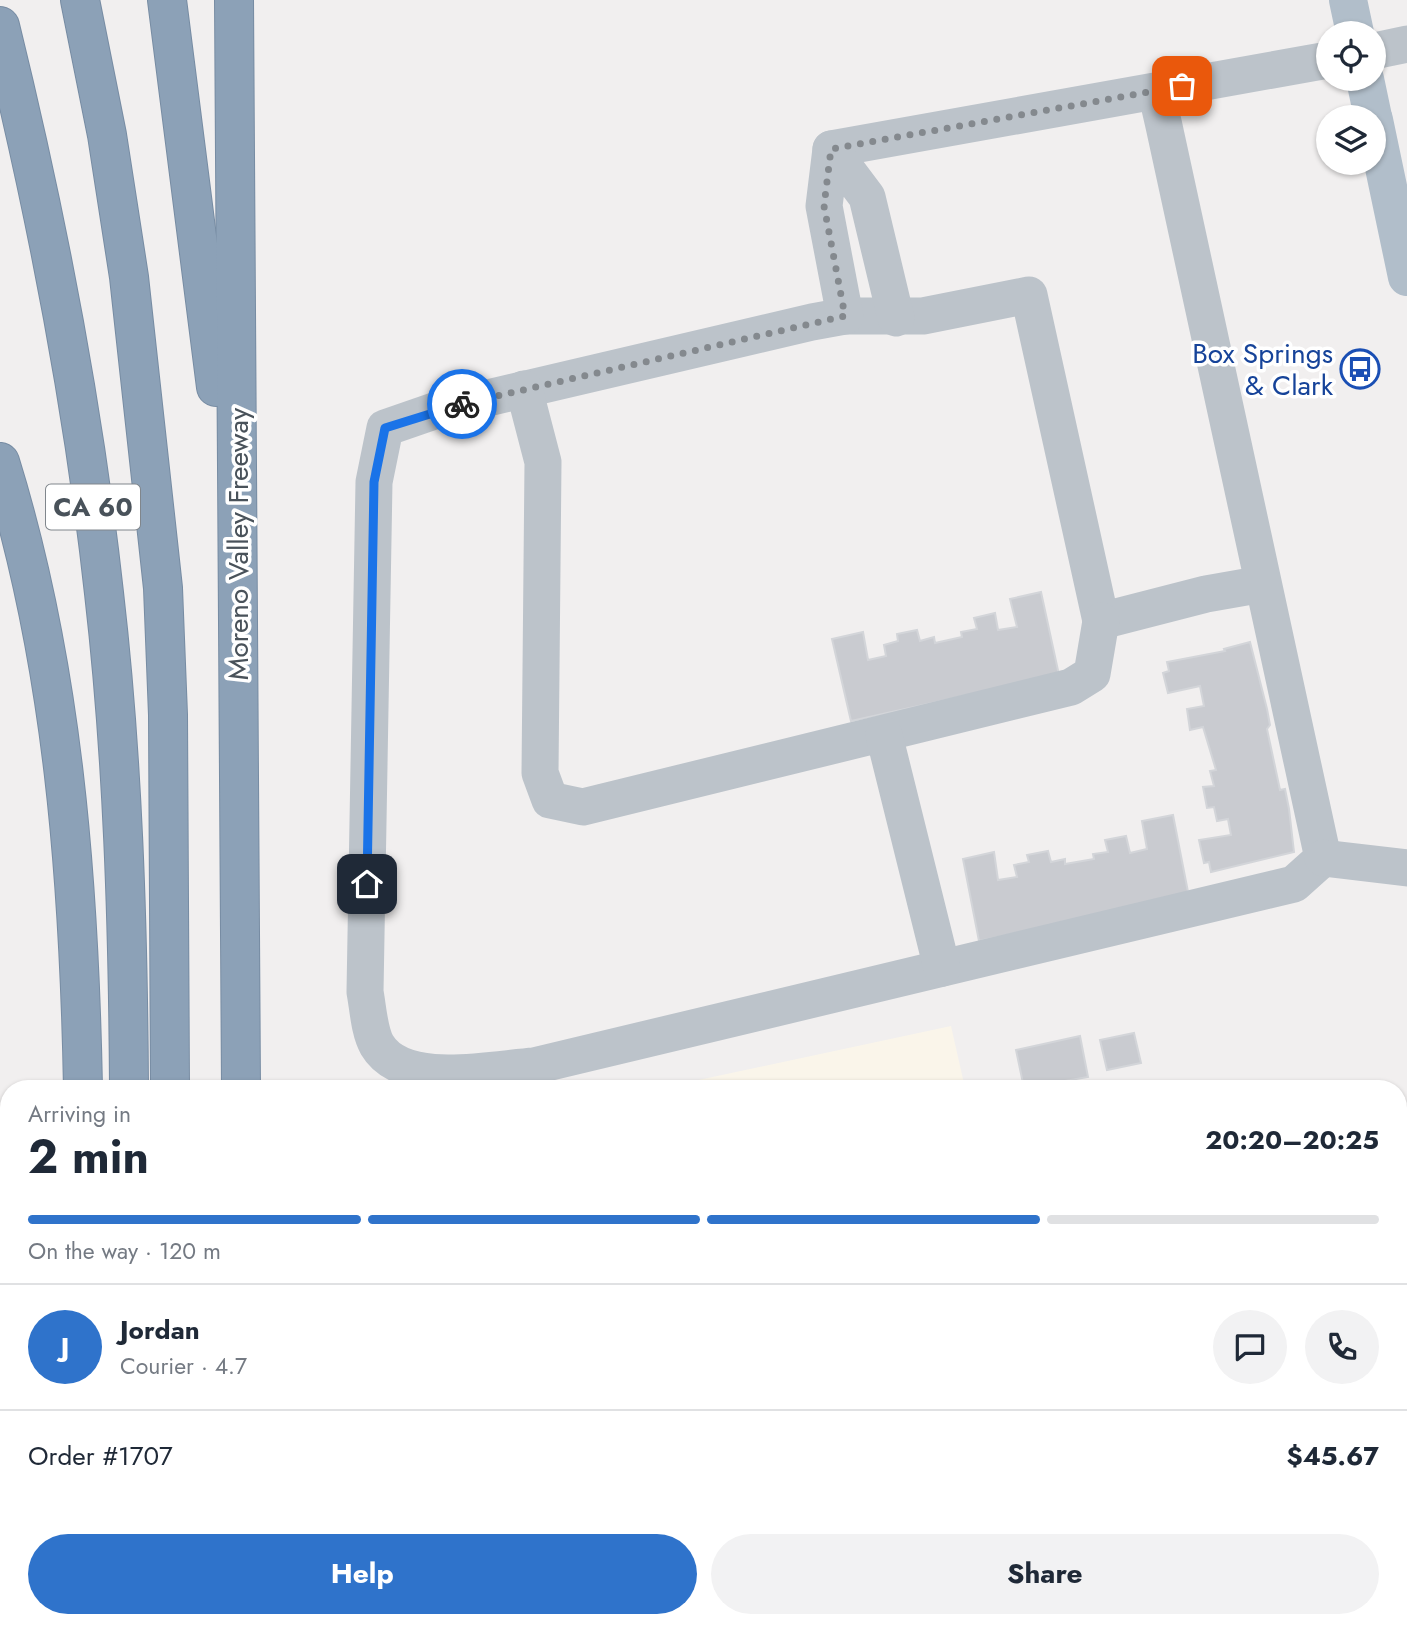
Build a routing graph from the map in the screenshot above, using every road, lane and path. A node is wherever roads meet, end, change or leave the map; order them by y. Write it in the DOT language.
graph roads {
  1 [pos="79,0"];
  2 [pos="167,0"];
  3 [pos="234,0"];
  4 [pos="1348,0"];
  5 [pos="1352,21"];
  6 [pos="0,26"];
  7 [pos="1407,44"];
  8 [pos="1386,48"];
  9 [pos="1316,62"];
  10 [pos="1156,91"];
  11 [pos="831,149"];
  12 [pos="1385,175"];
  13 [pos="1407,277"];
  14 [pos="845,316"];
  15 [pos="896,318"];
  16 [pos="524,389"];
  17 [pos="0,462"];
  18 [pos="238,563"];
  19 [pos="1263,584"];
  20 [pos="1101,621"];
  21 [pos="884,735"];
  22 [pos="1323,859"];
  23 [pos="1400,868"];
  24 [pos="942,968"];
  25 [pos="83,1080"];
  26 [pos="130,1080"];
  27 [pos="170,1080"];
  28 [pos="241,1080"];
  1 -- 27 [label="highway"];
  2 -- 18 [label="highway"];
  3 -- 18 [label="highway, Moreno Valley Freeway"];
  4 -- 5 [label="main road"];
  6 -- 26 [label="highway, CA 60"];
  7 -- 8 [label="street"];
  9 -- 10 [label="street"];
  10 -- 11 [label="street"];
  10 -- 19 [label="street"];
  11 -- 14 [label="street"];
  11 -- 15 [label="street"];
  12 -- 13 [label="main road"];
  14 -- 15 [label="street"];
  14 -- 16 [label="street"];
  15 -- 20 [label="street"];
  16 -- 21 [label="street"];
  16 -- 24 [label="street"];
  17 -- 25 [label="highway"];
  18 -- 28 [label="highway, Moreno Valley Freeway"];
  19 -- 20 [label="street"];
  19 -- 22 [label="street"];
  20 -- 21 [label="street"];
  21 -- 24 [label="street"];
  22 -- 23 [label="street"];
  22 -- 24 [label="street"];
}
